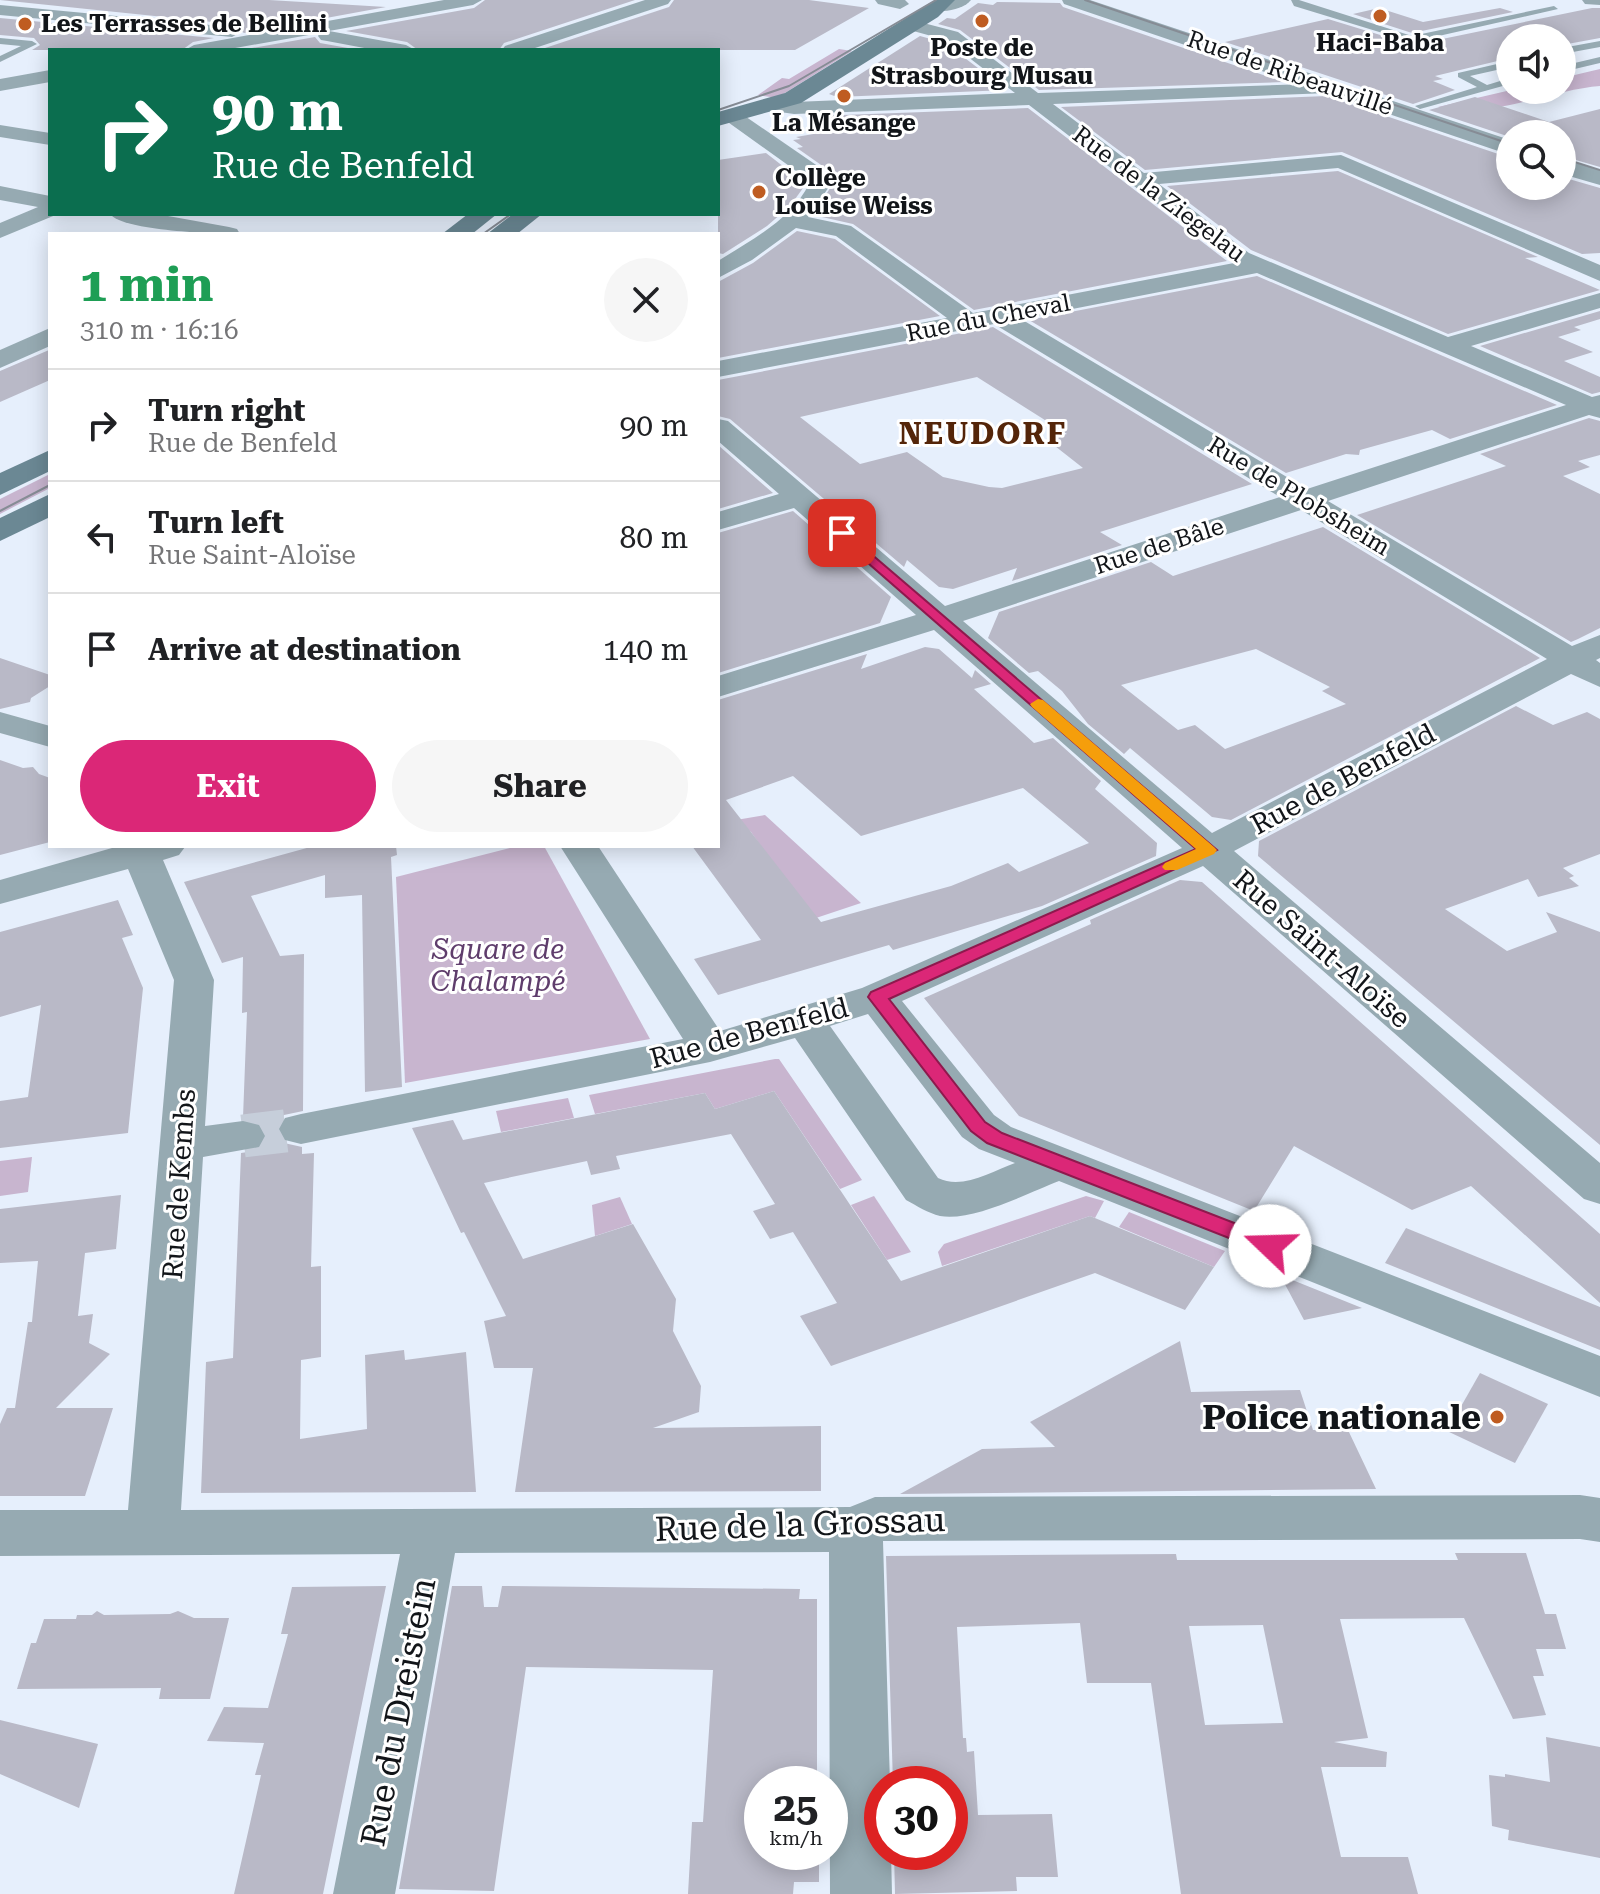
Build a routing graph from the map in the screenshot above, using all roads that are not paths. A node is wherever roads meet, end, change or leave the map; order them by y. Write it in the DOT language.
graph roads {
  1 [pos="366,0"];
  2 [pos="473,0"];
  3 [pos="662,0"];
  4 [pos="1071,0"];
  5 [pos="1295,0"];
  6 [pos="1591,0"];
  7 [pos="1600,0"];
  8 [pos="1130,1"];
  9 [pos="950,2"];
  10 [pos="155,6"];
  11 [pos="425,9"];
  12 [pos="1554,9"];
  13 [pos="0,10"];
  14 [pos="127,21"];
  15 [pos="912,25"];
  16 [pos="300,32"];
  17 [pos="260,38"];
  18 [pos="0,41"];
  19 [pos="1600,44"];
  20 [pos="205,48"];
  21 [pos="394,48"];
  22 [pos="517,48"];
  23 [pos="1576,48"];
  24 [pos="0,59"];
  25 [pos="1600,60"];
  26 [pos="1576,66"];
  27 [pos="1496,67"];
  28 [pos="48,76"];
  29 [pos="1496,84"];
  30 [pos="0,85"];
  31 [pos="1329,87"];
  32 [pos="1484,87"];
  33 [pos="1035,99"];
  34 [pos="732,106"];
  35 [pos="773,106"];
  36 [pos="1420,106"];
  37 [pos="0,131"];
  38 [pos="1496,131"];
  39 [pos="48,139"];
  40 [pos="1496,143"];
  41 [pos="1576,157"];
  42 [pos="1600,165"];
  43 [pos="1576,170"];
  44 [pos="1600,178"];
  45 [pos="1138,180"];
  46 [pos="0,193"];
  47 [pos="48,203"];
  48 [pos="48,211"];
  49 [pos="132,216"];
  50 [pos="482,216"];
  51 [pos="527,216"];
  52 [pos="790,220"];
  53 [pos="0,231"];
  54 [pos="218,232"];
  55 [pos="458,232"];
  56 [pos="503,232"];
  57 [pos="1258,266"];
  58 [pos="720,270"];
  59 [pos="1600,274"];
  60 [pos="1600,300"];
  61 [pos="983,318"];
  62 [pos="48,337"];
  63 [pos="1447,345"];
  64 [pos="0,360"];
  65 [pos="720,369"];
  66 [pos="1597,407"];
  67 [pos="720,429"];
  68 [pos="48,460"];
  69 [pos="0,485"];
  70 [pos="801,497"];
  71 [pos="1304,499"];
  72 [pos="48,505"];
  73 [pos="720,520"];
  74 [pos="0,531"];
  75 [pos="939,618"];
  76 [pos="1591,661"];
  77 [pos="720,686"];
  78 [pos="149,848"];
  79 [pos="580,848"];
  80 [pos="1208,850"];
  81 [pos="0,892"];
  82 [pos="877,997"];
  83 [pos="805,1022"];
  84 [pos="710,1048"];
  85 [pos="301,1129"];
  86 [pos="243,1136"];
  87 [pos="182,1145"];
  88 [pos="1060,1164"];
  89 [pos="1600,1188"];
  90 [pos="1600,1377"];
  91 [pos="1600,1520"];
  92 [pos="856,1529"];
  93 [pos="432,1530"];
  94 [pos="153,1532"];
  95 [pos="0,1533"];
  96 [pos="364,1894"];
  97 [pos="861,1894"];
  1 -- 11 [label="street"];
  2 -- 11 [label="street"];
  3 -- 22 [label="street"];
  4 -- 31 [label="street, Rue de Ribeauvillé"];
  5 -- 12 [label="lane"];
  6 -- 7 [label="street"];
  8 -- 36 [label="street, Rue de Ribeauvillé"];
  9 -- 15 [label="main road"];
  10 -- 14 [label="street"];
  11 -- 16 [label="street"];
  13 -- 14 [label="street"];
  14 -- 17 [label="street"];
  15 -- 33 [label="street, Rue de la Ziegelau"];
  15 -- 35 [label="main road"];
  16 -- 17 [label="street"];
  16 -- 21 [label="street"];
  17 -- 20 [label="street"];
  18 -- 24 [label="lane"];
  19 -- 23 [label="lane"];
  25 -- 26 [label="lane"];
  27 -- 32 [label="lane"];
  28 -- 30 [label="street"];
  29 -- 32 [label="lane"];
  31 -- 33 [label="street"];
  31 -- 40 [label="street, Rue de Ribeauvillé"];
  32 -- 36 [label="lane"];
  33 -- 35 [label="street"];
  33 -- 45 [label="street, Rue de la Ziegelau"];
  34 -- 35 [label="main road"];
  34 -- 52 [label="street"];
  36 -- 38 [label="street, Rue de Ribeauvillé"];
  37 -- 39 [label="street"];
  41 -- 42 [label="street"];
  43 -- 44 [label="street"];
  45 -- 57 [label="street, Rue de la Ziegelau"];
  45 -- 59 [label="street"];
  46 -- 47 [label="street"];
  48 -- 53 [label="street"];
  49 -- 54 [label="street"];
  50 -- 55 [label="main road"];
  51 -- 56 [label="main road"];
  52 -- 58 [label="street"];
  52 -- 61 [label="street, Rue de Plobsheim"];
  57 -- 61 [label="street, Rue du Cheval"];
  57 -- 63 [label="street, Rue de la Ziegelau"];
  60 -- 63 [label="street"];
  61 -- 65 [label="street, Rue du Cheval"];
  61 -- 71 [label="street, Rue de Plobsheim"];
  62 -- 64 [label="street"];
  63 -- 66 [label="street, Rue de la Ziegelau"];
  66 -- 71 [label="street, Rue de Bâle"];
  67 -- 70 [label="street, Rue Saint-Aloïse"];
  68 -- 69 [label="main road"];
  70 -- 73 [label="street"];
  70 -- 75 [label="street, Rue Saint-Aloïse"];
  71 -- 75 [label="street, Rue de Bâle"];
  71 -- 76 [label="street, Rue de Plobsheim"];
  72 -- 74 [label="main road"];
  75 -- 77 [label="street, Rue de Bâle"];
  75 -- 80 [label="street, Rue Saint-Aloïse"];
  76 -- 80 [label="street, Rue de Benfeld"];
  78 -- 81 [label="street"];
  78 -- 87 [label="street, Rue de Kembs"];
  79 -- 84 [label="street"];
  80 -- 82 [label="street, Rue de Benfeld"];
  80 -- 89 [label="street, Rue Saint-Aloïse"];
  82 -- 83 [label="street, Rue de Benfeld"];
  82 -- 88 [label="street"];
  83 -- 84 [label="street, Rue de Benfeld"];
  83 -- 88 [label="street"];
  84 -- 85 [label="street, Rue de Benfeld"];
  86 -- 87 [label="street"];
  87 -- 94 [label="street, Rue de Kembs"];
  88 -- 90 [label="street"];
  91 -- 92 [label="street, Rue de la Grossau"];
  92 -- 93 [label="street, Rue de la Grossau"];
  92 -- 97 [label="street"];
  93 -- 94 [label="street, Rue de la Grossau"];
  93 -- 96 [label="street, Rue du Dreistein"];
  94 -- 95 [label="street, Rue de la Grossau"];
}
